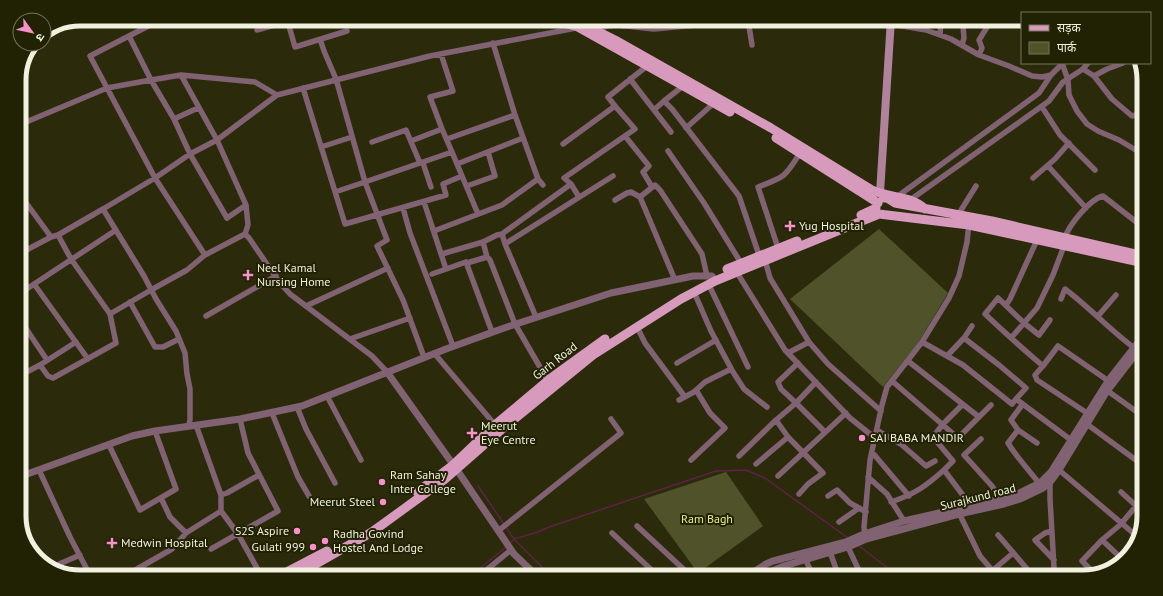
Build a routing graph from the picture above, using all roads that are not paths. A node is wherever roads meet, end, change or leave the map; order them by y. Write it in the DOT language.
graph roads {
  1 [pos="148,26"];
  2 [pos="269,26"];
  3 [pos="289,26"];
  4 [pos="575,26"];
  5 [pos="582,26"];
  6 [pos="607,26"];
  7 [pos="630,26"];
  8 [pos="671,26"];
  9 [pos="749,26"];
  10 [pos="891,26"];
  11 [pos="910,26"];
  12 [pos="941,26"];
  13 [pos="963,26"];
  14 [pos="988,26"];
  15 [pos="657,28"];
  16 [pos="257,30"];
  17 [pos="347,31"];
  18 [pos="597,34"];
  19 [pos="940,35"];
  20 [pos="128,36"];
  21 [pos="320,40"];
  22 [pos="493,44"];
  23 [pos="752,45"];
  24 [pos="962,45"];
  25 [pos="441,54"];
  26 [pos="979,55"];
  27 [pos="1061,64"];
  28 [pos="1062,64"];
  29 [pos="1087,64"];
  30 [pos="1120,64"];
  31 [pos="646,66"];
  32 [pos="1083,69"];
  33 [pos="181,75"];
  34 [pos="1051,75"];
  35 [pos="1094,76"];
  36 [pos="336,79"];
  37 [pos="630,79"];
  38 [pos="151,80"];
  39 [pos="1068,80"];
  40 [pos="683,86"];
  41 [pos="107,88"];
  42 [pos="303,88"];
  43 [pos="277,95"];
  44 [pos="715,100"];
  45 [pos="664,101"];
  46 [pos="615,106"];
  47 [pos="1042,106"];
  48 [pos="198,108"];
  49 [pos="655,109"];
  50 [pos="515,115"];
  51 [pos="1137,115"];
  52 [pos="174,119"];
  53 [pos="26,123"];
  54 [pos="686,128"];
  55 [pos="442,129"];
  56 [pos="770,131"];
  57 [pos="672,132"];
  58 [pos="625,136"];
  59 [pos="352,137"];
  60 [pos="523,138"];
  61 [pos="447,139"];
  62 [pos="217,140"];
  63 [pos="411,141"];
  64 [pos="372,142"];
  65 [pos="1069,143"];
  66 [pos="562,144"];
  67 [pos="321,147"];
  68 [pos="668,151"];
  69 [pos="1137,151"];
  70 [pos="452,152"];
  71 [pos="488,152"];
  72 [pos="800,153"];
  73 [pos="190,154"];
  74 [pos="420,163"];
  75 [pos="457,164"];
  76 [pos="1048,166"];
  77 [pos="1095,170"];
  78 [pos="462,176"];
  79 [pos="613,176"];
  80 [pos="155,178"];
  81 [pos="1033,178"];
  82 [pos="538,179"];
  83 [pos="365,182"];
  84 [pos="571,184"];
  85 [pos="543,185"];
  86 [pos="467,186"];
  87 [pos="976,186"];
  88 [pos="431,187"];
  89 [pos="652,187"];
  90 [pos="335,192"];
  91 [pos="880,193"];
  92 [pos="898,196"];
  93 [pos="640,197"];
  94 [pos="579,198"];
  95 [pos="615,200"];
  96 [pos="910,201"];
  97 [pos="424,202"];
  98 [pos="26,203"];
  99 [pos="246,205"];
  100 [pos="403,208"];
  101 [pos="1086,208"];
  102 [pos="103,209"];
  103 [pos="925,209"];
  104 [pos="879,210"];
  105 [pos="478,214"];
  106 [pos="377,215"];
  107 [pos="958,215"];
  108 [pos="969,221"];
  109 [pos="1137,223"];
  110 [pos="116,230"];
  111 [pos="434,231"];
  112 [pos="245,234"];
  113 [pos="502,234"];
  114 [pos="58,235"];
  115 [pos="51,237"];
  116 [pos="1037,240"];
  117 [pos="804,241"];
  118 [pos="483,242"];
  119 [pos="1063,242"];
  120 [pos="505,244"];
  121 [pos="778,248"];
  122 [pos="26,250"];
  123 [pos="205,254"];
  124 [pos="442,254"];
  125 [pos="1137,255"];
  126 [pos="487,257"];
  127 [pos="71,258"];
  128 [pos="762,258"];
  129 [pos="1137,261"];
  130 [pos="466,262"];
  131 [pos="741,263"];
  132 [pos="388,268"];
  133 [pos="446,269"];
  134 [pos="736,271"];
  135 [pos="432,274"];
  136 [pos="276,276"];
  137 [pos="710,279"];
  138 [pos="675,280"];
  139 [pos="34,284"];
  140 [pos="26,289"];
  141 [pos="151,290"];
  142 [pos="694,292"];
  143 [pos="1116,295"];
  144 [pos="1061,299"];
  145 [pos="130,302"];
  146 [pos="1006,305"];
  147 [pos="306,306"];
  148 [pos="110,314"];
  149 [pos="649,315"];
  150 [pos="206,316"];
  151 [pos="1098,316"];
  152 [pos="536,317"];
  153 [pos="410,318"];
  154 [pos="1050,320"];
  155 [pos="1024,323"];
  156 [pos="515,324"];
  157 [pos="637,326"];
  158 [pos="972,326"];
  159 [pos="26,328"];
  160 [pos="492,332"];
  161 [pos="964,338"];
  162 [pos="1010,338"];
  163 [pos="179,339"];
  164 [pos="350,339"];
  165 [pos="716,340"];
  166 [pos="76,342"];
  167 [pos="606,342"];
  168 [pos="809,342"];
  169 [pos="922,342"];
  170 [pos="453,346"];
  171 [pos="1137,346"];
  172 [pos="1135,349"];
  173 [pos="434,353"];
  174 [pos="788,353"];
  175 [pos="948,356"];
  176 [pos="424,357"];
  177 [pos="585,358"];
  178 [pos="88,359"];
  179 [pos="47,360"];
  180 [pos="908,361"];
  181 [pos="677,363"];
  182 [pos="798,363"];
  183 [pos="40,365"];
  184 [pos="1043,366"];
  185 [pos="748,367"];
  186 [pos="731,369"];
  187 [pos="26,372"];
  188 [pos="387,372"];
  189 [pos="548,381"];
  190 [pos="816,382"];
  191 [pos="892,382"];
  192 [pos="1110,382"];
  193 [pos="1105,389"];
  194 [pos="696,390"];
  195 [pos="327,396"];
  196 [pos="1016,400"];
  197 [pos="796,403"];
  198 [pos="962,405"];
  199 [pos="991,405"];
  200 [pos="1022,405"];
  201 [pos="766,407"];
  202 [pos="297,408"];
  203 [pos="880,412"];
  204 [pos="1137,412"];
  205 [pos="272,413"];
  206 [pos="846,413"];
  207 [pos="1089,415"];
  208 [pos="978,417"];
  209 [pos="240,419"];
  210 [pos="611,419"];
  211 [pos="776,420"];
  212 [pos="1085,423"];
  213 [pos="943,424"];
  214 [pos="192,425"];
  215 [pos="498,428"];
  216 [pos="876,430"];
  217 [pos="1018,430"];
  218 [pos="155,431"];
  219 [pos="824,432"];
  220 [pos="788,437"];
  221 [pos="875,438"];
  222 [pos="981,439"];
  223 [pos="1071,440"];
  224 [pos="1037,443"];
  225 [pos="109,445"];
  226 [pos="872,452"];
  227 [pos="803,453"];
  228 [pos="739,456"];
  229 [pos="361,460"];
  230 [pos="690,460"];
  231 [pos="935,461"];
  232 [pos="1137,461"];
  233 [pos="756,464"];
  234 [pos="455,467"];
  235 [pos="1056,468"];
  236 [pos="39,470"];
  237 [pos="944,470"];
  238 [pos="26,475"];
  239 [pos="259,475"];
  240 [pos="778,476"];
  241 [pos="868,477"];
  242 [pos="1049,479"];
  243 [pos="335,483"];
  244 [pos="1041,485"];
  245 [pos="1121,492"];
  246 [pos="799,494"];
  247 [pos="221,495"];
  248 [pos="309,496"];
  249 [pos="828,496"];
  250 [pos="909,496"];
  251 [pos="161,498"];
  252 [pos="891,502"];
  253 [pos="1002,502"];
  254 [pos="971,506"];
  255 [pos="1136,506"];
  256 [pos="859,508"];
  257 [pos="221,511"];
  258 [pos="958,511"];
  259 [pos="866,512"];
  260 [pos="904,521"];
  261 [pos="839,522"];
  262 [pos="1121,524"];
  263 [pos="637,526"];
  264 [pos="370,529"];
  265 [pos="498,531"];
  266 [pos="1052,531"];
  267 [pos="186,533"];
  268 [pos="612,533"];
  269 [pos="238,534"];
  270 [pos="1134,534"];
  271 [pos="998,535"];
  272 [pos="862,538"];
  273 [pos="1102,540"];
  274 [pos="847,543"];
  275 [pos="211,549"];
  276 [pos="511,550"];
  277 [pos="830,552"];
  278 [pos="1013,553"];
  279 [pos="80,555"];
  280 [pos="1118,556"];
  281 [pos="804,557"];
  282 [pos="1054,560"];
  283 [pos="58,565"];
  284 [pos="88,570"];
  285 [pos="135,570"];
  286 [pos="258,570"];
  287 [pos="290,570"];
  288 [pos="303,570"];
  289 [pos="487,570"];
  290 [pos="531,570"];
  291 [pos="652,570"];
  292 [pos="684,570"];
  293 [pos="757,570"];
  294 [pos="772,570"];
  295 [pos="810,570"];
  296 [pos="836,570"];
  297 [pos="859,570"];
  298 [pos="991,570"];
  299 [pos="993,570"];
  300 [pos="1028,570"];
  301 [pos="1053,570"];
  302 [pos="1091,570"];
  1 -- 20 [label="street"];
  2 -- 16 [label="street"];
  3 -- 21 [label="street"];
  4 -- 22 [label="street"];
  5 -- 18 [label="main road"];
  6 -- 18 [label="street"];
  7 -- 15 [label="street"];
  8 -- 15 [label="street"];
  9 -- 23 [label="street"];
  10 -- 91 [label="main road"];
  11 -- 19 [label="street"];
  12 -- 19 [label="street"];
  13 -- 24 [label="street"];
  14 -- 26 [label="street"];
  17 -- 21 [label="street"];
  18 -- 31 [label="main road"];
  18 -- 44 [label="main road"];
  19 -- 24 [label="street"];
  20 -- 38 [label="street"];
  20 -- 41 [label="street"];
  21 -- 36 [label="street"];
  22 -- 25 [label="street"];
  22 -- 50 [label="street"];
  24 -- 26 [label="street"];
  25 -- 36 [label="street"];
  25 -- 55 [label="street"];
  26 -- 34 [label="street"];
  27 -- 34 [label="street"];
  28 -- 39 [label="street"];
  29 -- 32 [label="street"];
  30 -- 35 [label="street"];
  31 -- 37 [label="street"];
  31 -- 40 [label="main road"];
  32 -- 35 [label="street"];
  32 -- 39 [label="street"];
  33 -- 38 [label="street"];
  33 -- 43 [label="street"];
  33 -- 48 [label="street"];
  34 -- 92 [label="street"];
  35 -- 51 [label="street"];
  36 -- 42 [label="street"];
  36 -- 59 [label="street"];
  37 -- 46 [label="street"];
  37 -- 49 [label="street"];
  38 -- 41 [label="street"];
  38 -- 52 [label="street"];
  39 -- 47 [label="street"];
  39 -- 69 [label="street"];
  40 -- 44 [label="main road"];
  40 -- 45 [label="street"];
  41 -- 53 [label="street"];
  41 -- 80 [label="street"];
  42 -- 43 [label="street"];
  42 -- 67 [label="street"];
  43 -- 62 [label="street"];
  44 -- 54 [label="street"];
  44 -- 56 [label="main road"];
  45 -- 49 [label="street"];
  45 -- 54 [label="street"];
  46 -- 58 [label="street"];
  46 -- 66 [label="street"];
  47 -- 65 [label="street"];
  47 -- 96 [label="street"];
  48 -- 52 [label="street"];
  48 -- 62 [label="street"];
  49 -- 57 [label="street"];
  50 -- 60 [label="street"];
  50 -- 61 [label="street"];
  52 -- 73 [label="street"];
  54 -- 128 [label="street"];
  55 -- 61 [label="street"];
  55 -- 63 [label="street"];
  56 -- 72 [label="main road"];
  56 -- 91 [label="main road"];
  58 -- 84 [label="street"];
  58 -- 89 [label="street"];
  59 -- 67 [label="street"];
  59 -- 83 [label="street"];
  60 -- 71 [label="street"];
  60 -- 82 [label="street"];
  61 -- 70 [label="street"];
  62 -- 73 [label="street"];
  62 -- 99 [label="street"];
  63 -- 64 [label="street"];
  63 -- 74 [label="street"];
  65 -- 76 [label="street"];
  65 -- 77 [label="street"];
  67 -- 90 [label="street"];
  68 -- 131 [label="street"];
  70 -- 74 [label="street"];
  70 -- 75 [label="street"];
  71 -- 75 [label="street"];
  71 -- 86 [label="street"];
  72 -- 104 [label="main road"];
  72 -- 121 [label="street"];
  73 -- 80 [label="street"];
  73 -- 99 [label="street"];
  74 -- 83 [label="street"];
  74 -- 88 [label="street"];
  75 -- 78 [label="street"];
  76 -- 81 [label="street"];
  76 -- 101 [label="street"];
  78 -- 86 [label="street"];
  78 -- 97 [label="street"];
  79 -- 94 [label="street"];
  80 -- 102 [label="street"];
  80 -- 123 [label="street"];
  82 -- 85 [label="street"];
  82 -- 105 [label="street"];
  83 -- 90 [label="street"];
  83 -- 106 [label="street"];
  84 -- 94 [label="street"];
  84 -- 113 [label="street"];
  86 -- 105 [label="street"];
  87 -- 107 [label="street"];
  89 -- 93 [label="street"];
  89 -- 137 [label="street"];
  90 -- 106 [label="street"];
  91 -- 92 [label="main road"];
  92 -- 96 [label="main road"];
  93 -- 95 [label="street"];
  93 -- 138 [label="street"];
  94 -- 120 [label="street"];
  96 -- 103 [label="main road"];
  97 -- 100 [label="street"];
  97 -- 111 [label="street"];
  98 -- 115 [label="street"];
  99 -- 112 [label="street"];
  100 -- 106 [label="street"];
  100 -- 170 [label="street"];
  101 -- 109 [label="street"];
  101 -- 119 [label="street"];
  102 -- 110 [label="street"];
  102 -- 114 [label="street"];
  103 -- 104 [label="main road"];
  103 -- 107 [label="main road"];
  104 -- 108 [label="main road"];
  104 -- 117 [label="main road, Garh Road"];
  105 -- 111 [label="street"];
  106 -- 132 [label="street"];
  107 -- 108 [label="main road"];
  108 -- 116 [label="main road"];
  108 -- 119 [label="main road"];
  108 -- 169 [label="street"];
  110 -- 127 [label="street"];
  110 -- 141 [label="street"];
  111 -- 124 [label="street"];
  112 -- 123 [label="street"];
  112 -- 136 [label="street"];
  113 -- 118 [label="street"];
  113 -- 120 [label="street"];
  114 -- 115 [label="street"];
  114 -- 127 [label="street"];
  115 -- 122 [label="street"];
  116 -- 119 [label="main road"];
  116 -- 146 [label="street"];
  117 -- 121 [label="main road, Garh Road"];
  117 -- 128 [label="main road, Garh Road"];
  118 -- 124 [label="street"];
  118 -- 126 [label="street"];
  119 -- 125 [label="main road"];
  119 -- 129 [label="main road"];
  119 -- 155 [label="street"];
  120 -- 152 [label="street"];
  121 -- 128 [label="main road, Garh Road"];
  123 -- 141 [label="street"];
  124 -- 133 [label="street"];
  126 -- 130 [label="street"];
  126 -- 156 [label="street"];
  127 -- 139 [label="street"];
  127 -- 148 [label="street"];
  128 -- 131 [label="main road, Garh Road"];
  128 -- 134 [label="main road, Garh Road"];
  128 -- 168 [label="street"];
  130 -- 133 [label="street"];
  130 -- 160 [label="street"];
  131 -- 137 [label="main road, Garh Road"];
  132 -- 147 [label="street"];
  132 -- 153 [label="street"];
  133 -- 135 [label="street"];
  134 -- 137 [label="main road, Garh Road"];
  134 -- 174 [label="street"];
  136 -- 147 [label="street"];
  136 -- 150 [label="street"];
  137 -- 138 [label="street"];
  137 -- 142 [label="main road, Garh Road"];
  137 -- 149 [label="main road, Garh Road"];
  137 -- 185 [label="street"];
  138 -- 152 [label="street"];
  139 -- 140 [label="street"];
  139 -- 166 [label="street"];
  141 -- 145 [label="street"];
  141 -- 163 [label="street"];
  142 -- 149 [label="main road, Garh Road"];
  142 -- 165 [label="street"];
  143 -- 151 [label="street"];
  144 -- 151 [label="street"];
  145 -- 148 [label="street"];
  145 -- 163 [label="street"];
  146 -- 155 [label="street"];
  146 -- 162 [label="street"];
  147 -- 164 [label="street"];
  148 -- 178 [label="street"];
  149 -- 157 [label="main road, Garh Road"];
  149 -- 167 [label="main road, Garh Road"];
  151 -- 172 [label="street"];
  152 -- 156 [label="street"];
  153 -- 164 [label="street"];
  153 -- 176 [label="street"];
  154 -- 155 [label="street"];
  155 -- 162 [label="street"];
  156 -- 160 [label="street"];
  156 -- 189 [label="street"];
  157 -- 167 [label="main road, Garh Road"];
  157 -- 194 [label="street"];
  158 -- 161 [label="street"];
  159 -- 179 [label="street"];
  160 -- 170 [label="street"];
  161 -- 175 [label="street"];
  161 -- 196 [label="street"];
  162 -- 184 [label="street"];
  163 -- 214 [label="street"];
  164 -- 188 [label="street"];
  165 -- 181 [label="street"];
  165 -- 186 [label="street"];
  166 -- 178 [label="street"];
  166 -- 179 [label="street"];
  167 -- 177 [label="main road, Garh Road"];
  168 -- 174 [label="street"];
  168 -- 203 [label="street"];
  169 -- 175 [label="street"];
  169 -- 180 [label="street"];
  170 -- 173 [label="street"];
  171 -- 172 [label="street, Surajkund road"];
  172 -- 192 [label="street, Surajkund road"];
  173 -- 176 [label="street"];
  173 -- 215 [label="street"];
  174 -- 182 [label="street"];
  175 -- 196 [label="street"];
  176 -- 188 [label="street"];
  177 -- 189 [label="main road, Garh Road"];
  177 -- 215 [label="main road, Garh Road"];
  178 -- 183 [label="street"];
  179 -- 183 [label="street"];
  180 -- 191 [label="street"];
  180 -- 198 [label="street"];
  182 -- 190 [label="street"];
  182 -- 197 [label="street"];
  183 -- 187 [label="street"];
  184 -- 192 [label="street"];
  184 -- 207 [label="street"];
  186 -- 194 [label="street"];
  186 -- 201 [label="street"];
  188 -- 195 [label="street"];
  188 -- 234 [label="street"];
  189 -- 215 [label="main road, Garh Road"];
  190 -- 197 [label="street"];
  190 -- 206 [label="street"];
  191 -- 203 [label="street"];
  191 -- 213 [label="street"];
  192 -- 193 [label="street, Surajkund road"];
  193 -- 204 [label="street"];
  193 -- 207 [label="street, Surajkund road"];
  194 -- 230 [label="street"];
  195 -- 202 [label="street"];
  195 -- 229 [label="street"];
  196 -- 200 [label="street"];
  197 -- 211 [label="street"];
  197 -- 219 [label="street"];
  198 -- 208 [label="street"];
  198 -- 213 [label="street"];
  199 -- 208 [label="street"];
  200 -- 217 [label="street"];
  200 -- 223 [label="street"];
  202 -- 205 [label="street"];
  202 -- 243 [label="street"];
  203 -- 216 [label="street"];
  205 -- 209 [label="street"];
  205 -- 248 [label="street"];
  206 -- 219 [label="street"];
  206 -- 221 [label="street"];
  207 -- 212 [label="street, Surajkund road"];
  208 -- 213 [label="street"];
  209 -- 214 [label="street"];
  209 -- 239 [label="street"];
  210 -- 265 [label="street"];
  211 -- 220 [label="street"];
  211 -- 228 [label="street"];
  212 -- 223 [label="street"];
  212 -- 232 [label="street"];
  212 -- 235 [label="street, Surajkund road"];
  213 -- 237 [label="street"];
  214 -- 218 [label="street"];
  214 -- 247 [label="street"];
  215 -- 234 [label="main road, Garh Road"];
  216 -- 221 [label="street"];
  216 -- 231 [label="street"];
  217 -- 224 [label="street"];
  217 -- 244 [label="street"];
  218 -- 225 [label="street"];
  218 -- 251 [label="street"];
  219 -- 227 [label="street"];
  220 -- 227 [label="street"];
  220 -- 233 [label="street"];
  221 -- 226 [label="street"];
  222 -- 253 [label="street"];
  223 -- 235 [label="street"];
  225 -- 236 [label="street"];
  225 -- 251 [label="street"];
  226 -- 241 [label="street"];
  226 -- 250 [label="street"];
  227 -- 240 [label="street"];
  227 -- 246 [label="street"];
  234 -- 264 [label="main road, Garh Road"];
  234 -- 265 [label="street"];
  235 -- 242 [label="street, Surajkund road"];
  235 -- 262 [label="street"];
  236 -- 238 [label="street"];
  236 -- 279 [label="street"];
  237 -- 250 [label="street"];
  237 -- 254 [label="street"];
  239 -- 247 [label="street"];
  239 -- 269 [label="street"];
  241 -- 252 [label="street"];
  241 -- 259 [label="street"];
  242 -- 244 [label="street, Surajkund road"];
  242 -- 266 [label="street"];
  244 -- 253 [label="street, Surajkund road"];
  245 -- 255 [label="street"];
  247 -- 257 [label="street"];
  249 -- 256 [label="street"];
  250 -- 252 [label="street"];
  251 -- 267 [label="street"];
  252 -- 260 [label="street"];
  253 -- 254 [label="street"];
  253 -- 258 [label="street, Surajkund road"];
  254 -- 258 [label="street"];
  255 -- 262 [label="street"];
  256 -- 259 [label="street"];
  256 -- 261 [label="street"];
  257 -- 267 [label="street"];
  257 -- 269 [label="street"];
  258 -- 260 [label="street"];
  258 -- 272 [label="street, Surajkund road"];
  258 -- 298 [label="street"];
  259 -- 272 [label="street"];
  260 -- 272 [label="street"];
  262 -- 270 [label="street"];
  262 -- 273 [label="street"];
  263 -- 292 [label="street"];
  264 -- 287 [label="main road, Garh Road"];
  264 -- 288 [label="main road, Garh Road"];
  265 -- 276 [label="street"];
  266 -- 282 [label="street"];
  266 -- 282 [label="street"];
  267 -- 285 [label="street"];
  268 -- 291 [label="street"];
  269 -- 275 [label="street"];
  269 -- 286 [label="street"];
  271 -- 278 [label="street"];
  272 -- 274 [label="street"];
  273 -- 280 [label="street"];
  273 -- 302 [label="street"];
  274 -- 277 [label="street"];
  274 -- 281 [label="street"];
  274 -- 297 [label="street"];
  276 -- 289 [label="street"];
  276 -- 290 [label="street"];
  277 -- 281 [label="street"];
  277 -- 296 [label="street"];
  278 -- 299 [label="street"];
  278 -- 300 [label="street"];
  279 -- 283 [label="street"];
  279 -- 284 [label="street"];
  281 -- 293 [label="street"];
  281 -- 294 [label="street"];
  281 -- 295 [label="street"];
  282 -- 301 [label="street"];
}
